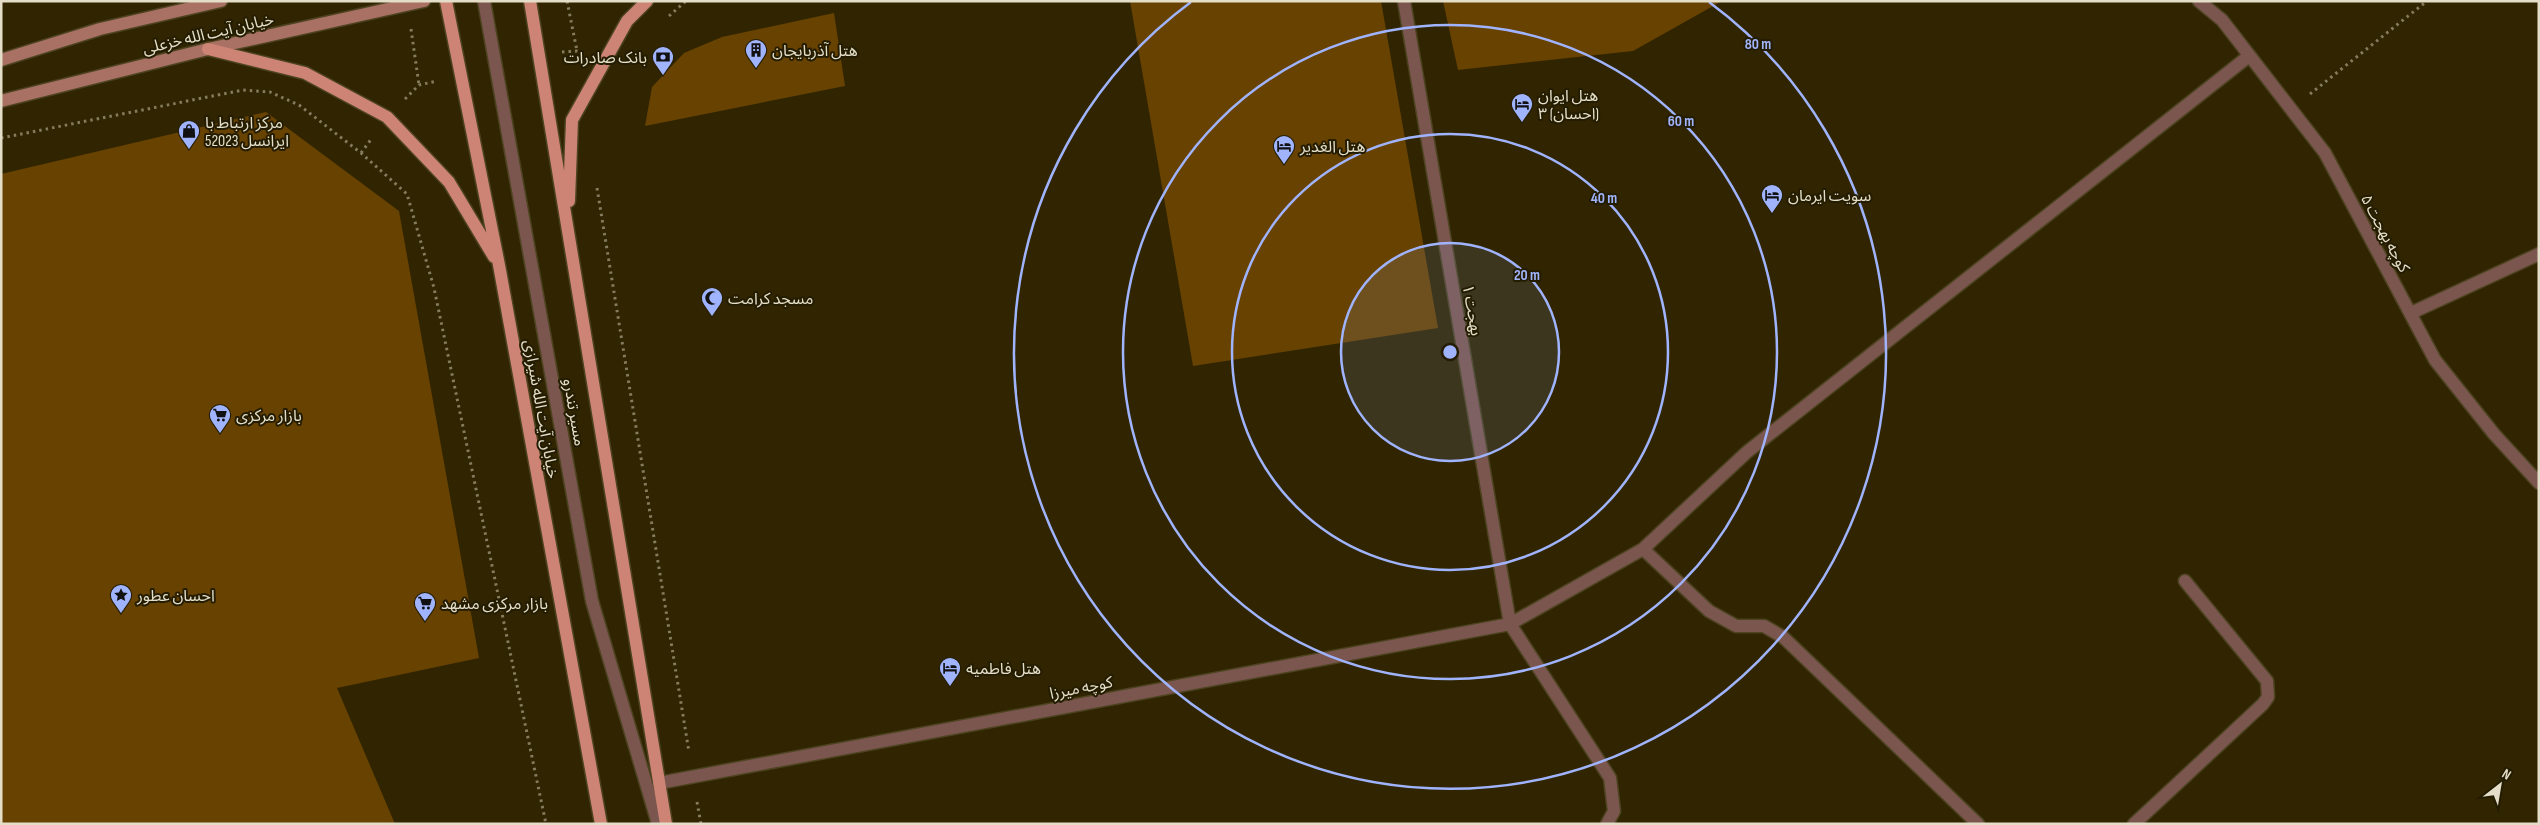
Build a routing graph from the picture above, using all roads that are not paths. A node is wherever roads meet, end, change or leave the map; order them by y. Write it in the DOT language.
graph roads {
  1 [pos="221,1"];
  2 [pos="424,1"];
  3 [pos="446,1"];
  4 [pos="484,1"];
  5 [pos="530,1"];
  6 [pos="647,1"];
  7 [pos="1404,1"];
  8 [pos="2199,1"];
  9 [pos="208,49"];
  10 [pos="2249,56"];
  11 [pos="1,60"];
  12 [pos="1,101"];
  13 [pos="568,231"];
  14 [pos="2539,254"];
  15 [pos="498,264"];
  16 [pos="2410,313"];
  17 [pos="2539,483"];
  18 [pos="1643,549"];
  19 [pos="2185,581"];
  20 [pos="1510,624"];
  21 [pos="659,783"];
  22 [pos="601,824"];
  23 [pos="658,824"];
  24 [pos="666,824"];
  25 [pos="1606,824"];
  26 [pos="1978,824"];
  27 [pos="2134,824"];
  1 -- 11 [label="main road, خیابان آیت الله خزعلی"];
  2 -- 9 [label="main road, خیابان آیت الله خزعلی"];
  3 -- 15 [label="main road, خیابان آیت الله شیرازی"];
  4 -- 23 [label="street, مسیر تندرو"];
  5 -- 13 [label="main road"];
  6 -- 13 [label="main road"];
  7 -- 20 [label="street, بهجت ۱"];
  8 -- 10 [label="street, کوچه بهجت ۵"];
  9 -- 12 [label="main road, خیابان آیت الله خزعلی"];
  9 -- 15 [label="main road"];
  10 -- 16 [label="street, کوچه بهجت ۵"];
  10 -- 18 [label="street, کوچه میرزا"];
  13 -- 21 [label="main road"];
  14 -- 16 [label="street"];
  15 -- 22 [label="main road, خیابان آیت الله شیرازی"];
  16 -- 17 [label="street, کوچه بهجت ۵"];
  18 -- 20 [label="street, کوچه میرزا"];
  18 -- 26 [label="street"];
  19 -- 27 [label="street"];
  20 -- 21 [label="street, کوچه میرزا"];
  20 -- 25 [label="street"];
  21 -- 24 [label="main road"];
}
